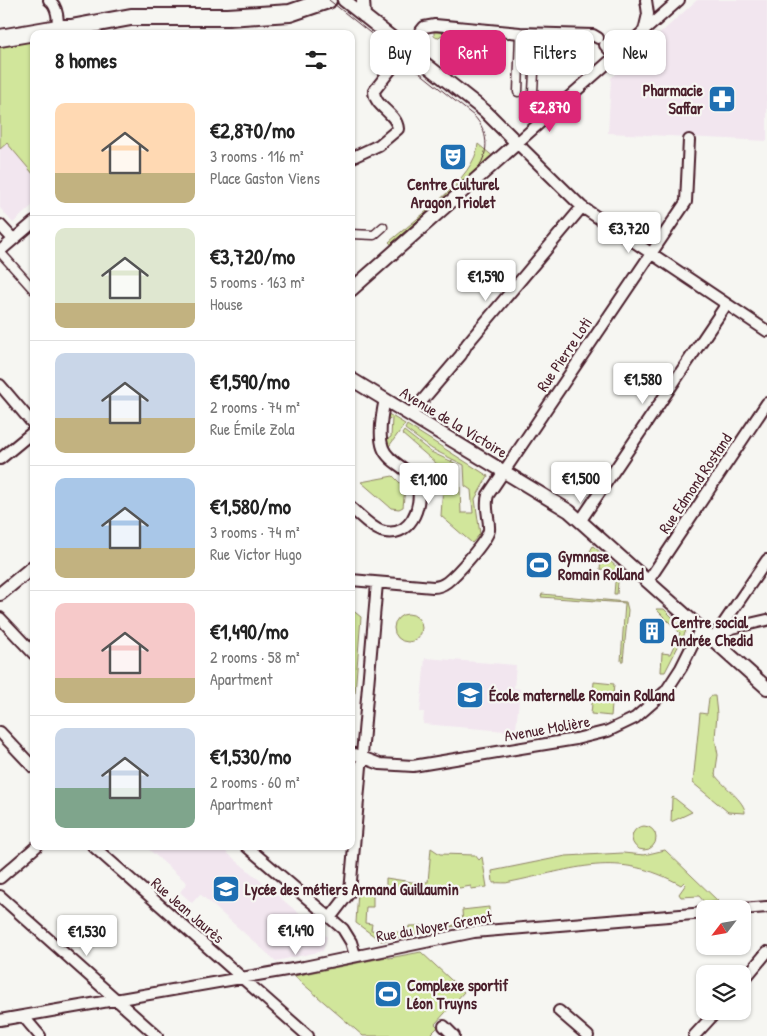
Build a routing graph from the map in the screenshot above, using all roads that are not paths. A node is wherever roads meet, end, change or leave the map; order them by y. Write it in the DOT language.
graph roads {
  1 [pos="49,0"];
  2 [pos="328,0"];
  3 [pos="344,0"];
  4 [pos="363,0"];
  5 [pos="646,0"];
  6 [pos="652,0"];
  7 [pos="679,0"];
  8 [pos="306,3"];
  9 [pos="364,16"];
  10 [pos="656,21"];
  11 [pos="58,27"];
  12 [pos="0,30"];
  13 [pos="42,30"];
  14 [pos="381,30"];
  15 [pos="420,30"];
  16 [pos="644,30"];
  17 [pos="645,30"];
  18 [pos="30,32"];
  19 [pos="516,33"];
  20 [pos="594,36"];
  21 [pos="0,38"];
  22 [pos="604,45"];
  23 [pos="430,68"];
  24 [pos="604,68"];
  25 [pos="387,75"];
  26 [pos="519,75"];
  27 [pos="535,75"];
  28 [pos="518,92"];
  29 [pos="534,92"];
  30 [pos="689,140"];
  31 [pos="517,143"];
  32 [pos="355,156"];
  33 [pos="582,207"];
  34 [pos="0,225"];
  35 [pos="30,225"];
  36 [pos="383,227"];
  37 [pos="355,234"];
  38 [pos="13,239"];
  39 [pos="0,251"];
  40 [pos="650,253"];
  41 [pos="30,285"];
  42 [pos="355,286"];
  43 [pos="726,305"];
  44 [pos="767,331"];
  45 [pos="355,381"];
  46 [pos="0,385"];
  47 [pos="384,399"];
  48 [pos="767,403"];
  49 [pos="410,415"];
  50 [pos="30,419"];
  51 [pos="30,433"];
  52 [pos="0,458"];
  53 [pos="504,472"];
  54 [pos="355,511"];
  55 [pos="581,520"];
  56 [pos="767,560"];
  57 [pos="30,569"];
  58 [pos="355,580"];
  59 [pos="648,581"];
  60 [pos="377,583"];
  61 [pos="0,594"];
  62 [pos="733,608"];
  63 [pos="0,618"];
  64 [pos="767,620"];
  65 [pos="746,625"];
  66 [pos="701,628"];
  67 [pos="713,639"];
  68 [pos="30,650"];
  69 [pos="767,688"];
  70 [pos="2,738"];
  71 [pos="355,755"];
  72 [pos="362,758"];
  73 [pos="30,764"];
  74 [pos="355,836"];
  75 [pos="32,850"];
  76 [pos="98,850"];
  77 [pos="251,850"];
  78 [pos="354,850"];
  79 [pos="0,878"];
  80 [pos="0,896"];
  81 [pos="767,907"];
  82 [pos="751,908"];
  83 [pos="696,914"];
  84 [pos="330,918"];
  85 [pos="767,952"];
  86 [pos="355,955"];
  87 [pos="751,971"];
  88 [pos="242,978"];
  89 [pos="117,1000"];
  90 [pos="559,1011"];
  91 [pos="23,1016"];
  92 [pos="0,1020"];
  93 [pos="709,1020"];
  94 [pos="444,1026"];
  95 [pos="40,1036"];
  96 [pos="158,1036"];
  97 [pos="308,1036"];
  98 [pos="454,1036"];
  99 [pos="588,1036"];
  100 [pos="694,1036"];
  1 -- 11 [label="street"];
  2 -- 8 [label="main road"];
  3 -- 9 [label="street"];
  4 -- 9 [label="street"];
  5 -- 16 [label="street"];
  6 -- 10 [label="street"];
  7 -- 10 [label="street"];
  8 -- 11 [label="main road"];
  9 -- 14 [label="street"];
  10 -- 17 [label="street"];
  11 -- 12 [label="main road"];
  11 -- 13 [label="main road"];
  15 -- 19 [label="street"];
  18 -- 21 [label="main road"];
  20 -- 22 [label="street"];
  23 -- 31 [label="street"];
  24 -- 31 [label="street"];
  25 -- 32 [label="street"];
  26 -- 28 [label="street"];
  27 -- 29 [label="street"];
  30 -- 40 [label="street, Rue Pierre Loti"];
  31 -- 33 [label="street"];
  31 -- 42 [label="street"];
  33 -- 40 [label="street"];
  33 -- 49 [label="street"];
  34 -- 38 [label="street"];
  35 -- 38 [label="street"];
  36 -- 37 [label="street"];
  38 -- 39 [label="street"];
  39 -- 41 [label="street"];
  40 -- 43 [label="street"];
  40 -- 53 [label="street, Rue Pierre Loti"];
  43 -- 44 [label="street"];
  43 -- 55 [label="street"];
  45 -- 47 [label="street, Avenue de la Victoire"];
  46 -- 50 [label="street"];
  47 -- 49 [label="street, Avenue de la Victoire"];
  47 -- 54 [label="street"];
  48 -- 59 [label="street, Rue Edmond Rostand"];
  49 -- 53 [label="street, Avenue de la Victoire"];
  51 -- 52 [label="street"];
  53 -- 55 [label="street, Avenue de la Victoire"];
  53 -- 60 [label="street, Rue Pierre Loti"];
  55 -- 59 [label="street, Avenue de la Victoire"];
  56 -- 62 [label="street"];
  57 -- 61 [label="street"];
  58 -- 60 [label="street, Rue Pierre Loti"];
  59 -- 66 [label="street, Avenue de la Victoire"];
  60 -- 72 [label="street"];
  62 -- 65 [label="street"];
  62 -- 67 [label="street"];
  63 -- 68 [label="street"];
  64 -- 65 [label="street"];
  65 -- 67 [label="street"];
  66 -- 67 [label="street, Avenue de la Victoire"];
  66 -- 72 [label="street, Avenue Molière"];
  67 -- 69 [label="street, Avenue de la Victoire"];
  70 -- 73 [label="street"];
  71 -- 72 [label="street, Avenue Molière"];
  72 -- 74 [label="street"];
  75 -- 79 [label="street"];
  76 -- 88 [label="street, Rue Jean Jaurès"];
  77 -- 84 [label="street"];
  78 -- 84 [label="street"];
  80 -- 89 [label="street"];
  81 -- 82 [label="street"];
  83 -- 86 [label="street, Rue du Noyer Grenot"];
  84 -- 86 [label="street"];
  85 -- 87 [label="street"];
  86 -- 88 [label="street, Rue du Noyer Grenot"];
  88 -- 89 [label="street, Rue du Noyer Grenot"];
  88 -- 97 [label="street, Rue Jean Jaurès"];
  89 -- 91 [label="street, Rue du Noyer Grenot"];
  89 -- 96 [label="street"];
  90 -- 99 [label="street"];
  91 -- 92 [label="street, Rue du Noyer Grenot"];
  91 -- 95 [label="street"];
  93 -- 100 [label="street"];
  94 -- 98 [label="street"];
}
